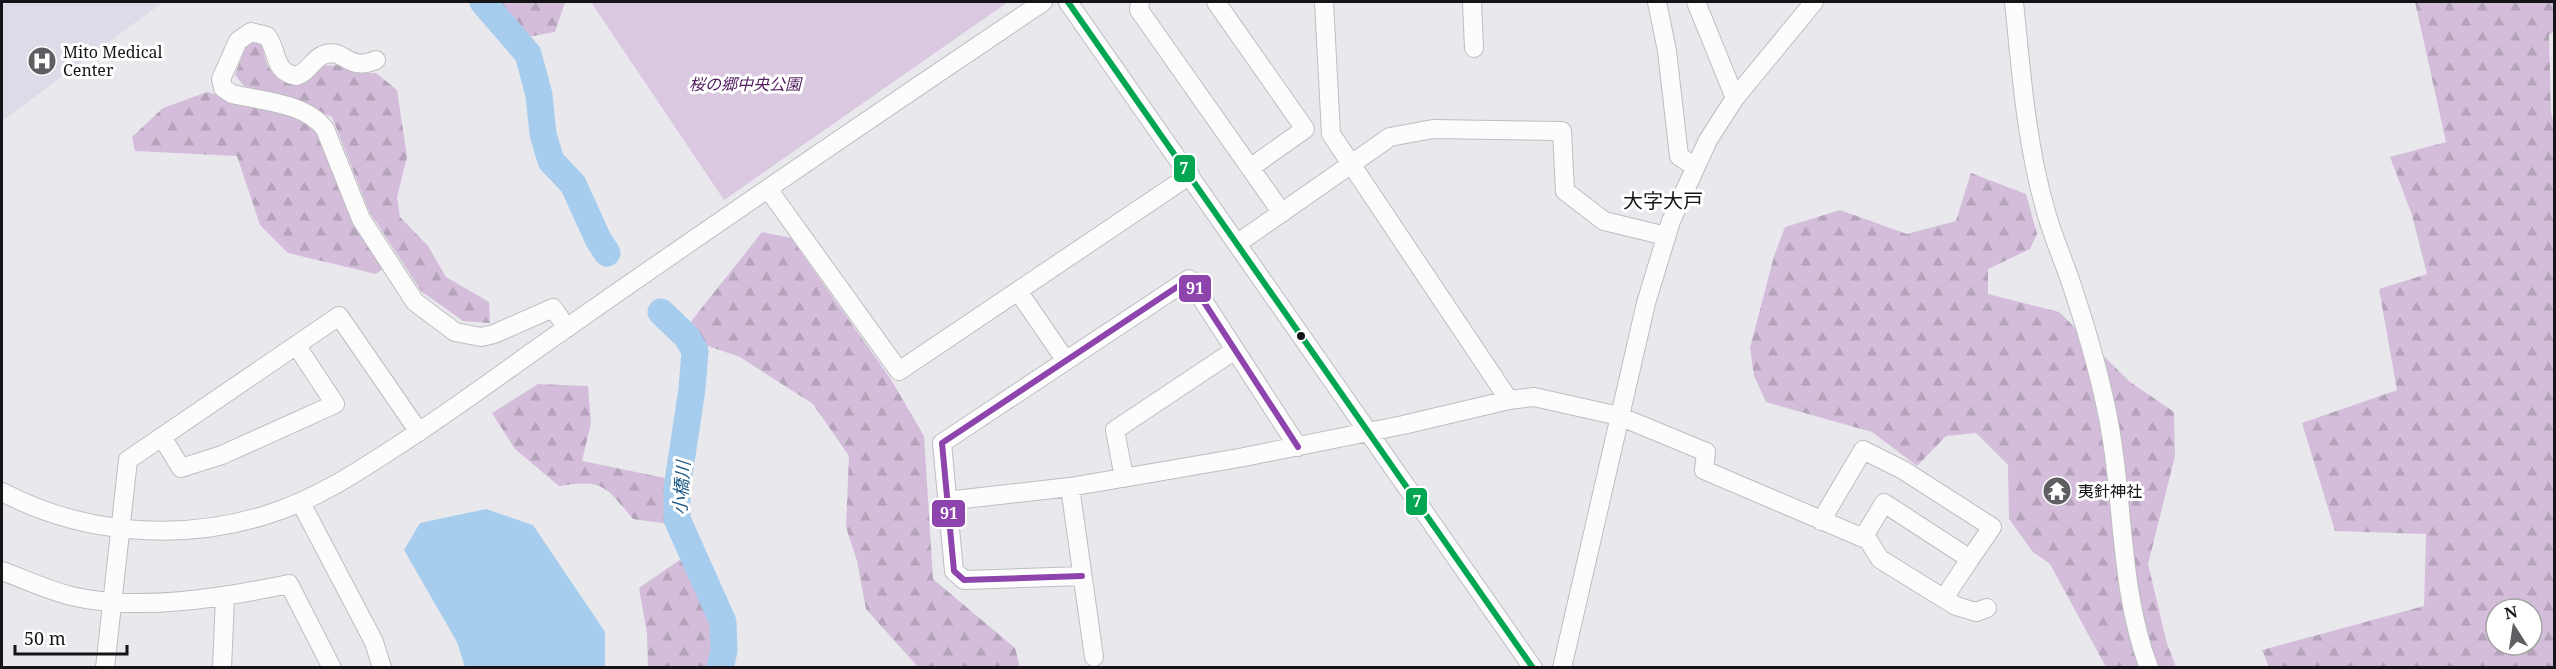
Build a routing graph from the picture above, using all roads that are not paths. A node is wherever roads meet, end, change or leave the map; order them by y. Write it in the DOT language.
graph roads {
  1 [pos="1043,2"];
  2 [pos="1068,2"];
  3 [pos="1140,2"];
  4 [pos="1216,2"];
  5 [pos="1324,2"];
  6 [pos="1472,2"];
  7 [pos="1657,2"];
  8 [pos="1696,2"];
  9 [pos="1814,2"];
  10 [pos="2014,2"];
  11 [pos="1474,48"];
  12 [pos="376,60"];
  13 [pos="1735,98"];
  14 [pos="1351,164"];
  15 [pos="1695,167"];
  16 [pos="1250,168"];
  17 [pos="1190,175"];
  18 [pos="768,189"];
  19 [pos="1282,213"];
  20 [pos="1666,236"];
  21 [pos="1238,243"];
  22 [pos="1018,291"];
  23 [pos="567,328"];
  24 [pos="296,345"];
  25 [pos="1235,350"];
  26 [pos="1066,361"];
  27 [pos="1509,400"];
  28 [pos="1619,416"];
  29 [pos="1370,431"];
  30 [pos="419,432"];
  31 [pos="162,437"];
  32 [pos="1298,447"];
  33 [pos="1124,478"];
  34 [pos="1070,487"];
  35 [pos="2,492"];
  36 [pos="946,501"];
  37 [pos="301,503"];
  38 [pos="1821,521"];
  39 [pos="122,529"];
  40 [pos="1863,538"];
  41 [pos="1970,559"];
  42 [pos="2,571"];
  43 [pos="1082,576"];
  44 [pos="225,598"];
  45 [pos="1944,598"];
  46 [pos="113,600"];
  47 [pos="1987,608"];
  48 [pos="1094,657"];
  49 [pos="105,668"];
  50 [pos="222,668"];
  51 [pos="332,668"];
  52 [pos="382,668"];
  53 [pos="1533,668"];
  54 [pos="1562,668"];
  55 [pos="2149,668"];
  1 -- 18 [label="street"];
  2 -- 17 [label="street"];
  3 -- 16 [label="street"];
  4 -- 16 [label="street"];
  5 -- 14 [label="street"];
  6 -- 11 [label="street"];
  7 -- 15 [label="street"];
  8 -- 13 [label="street"];
  9 -- 13 [label="street"];
  10 -- 55 [label="street"];
  12 -- 23 [label="street"];
  13 -- 15 [label="street"];
  14 -- 19 [label="street"];
  14 -- 20 [label="street"];
  14 -- 27 [label="street"];
  15 -- 20 [label="street"];
  16 -- 19 [label="street"];
  17 -- 21 [label="street"];
  17 -- 22 [label="street"];
  18 -- 22 [label="street"];
  18 -- 23 [label="street"];
  19 -- 21 [label="street"];
  20 -- 28 [label="street"];
  21 -- 29 [label="street"];
  22 -- 26 [label="street"];
  23 -- 30 [label="street"];
  24 -- 30 [label="street"];
  24 -- 31 [label="street"];
  24 -- 31 [label="street"];
  25 -- 26 [label="street"];
  25 -- 32 [label="street"];
  25 -- 33 [label="street"];
  26 -- 36 [label="street"];
  27 -- 28 [label="street"];
  27 -- 29 [label="street"];
  28 -- 38 [label="street"];
  28 -- 54 [label="street"];
  29 -- 32 [label="street"];
  29 -- 53 [label="street"];
  30 -- 37 [label="street"];
  31 -- 39 [label="street"];
  32 -- 33 [label="street"];
  33 -- 34 [label="street"];
  34 -- 36 [label="street"];
  34 -- 43 [label="street"];
  35 -- 39 [label="street"];
  36 -- 43 [label="street"];
  37 -- 39 [label="street"];
  37 -- 52 [label="street"];
  38 -- 40 [label="street"];
  38 -- 41 [label="street"];
  39 -- 46 [label="street"];
  40 -- 41 [label="street"];
  40 -- 45 [label="street"];
  41 -- 45 [label="street"];
  42 -- 46 [label="street"];
  43 -- 48 [label="street"];
  44 -- 46 [label="street"];
  44 -- 50 [label="street"];
  44 -- 51 [label="street"];
  45 -- 47 [label="street"];
  46 -- 49 [label="street"];
}
